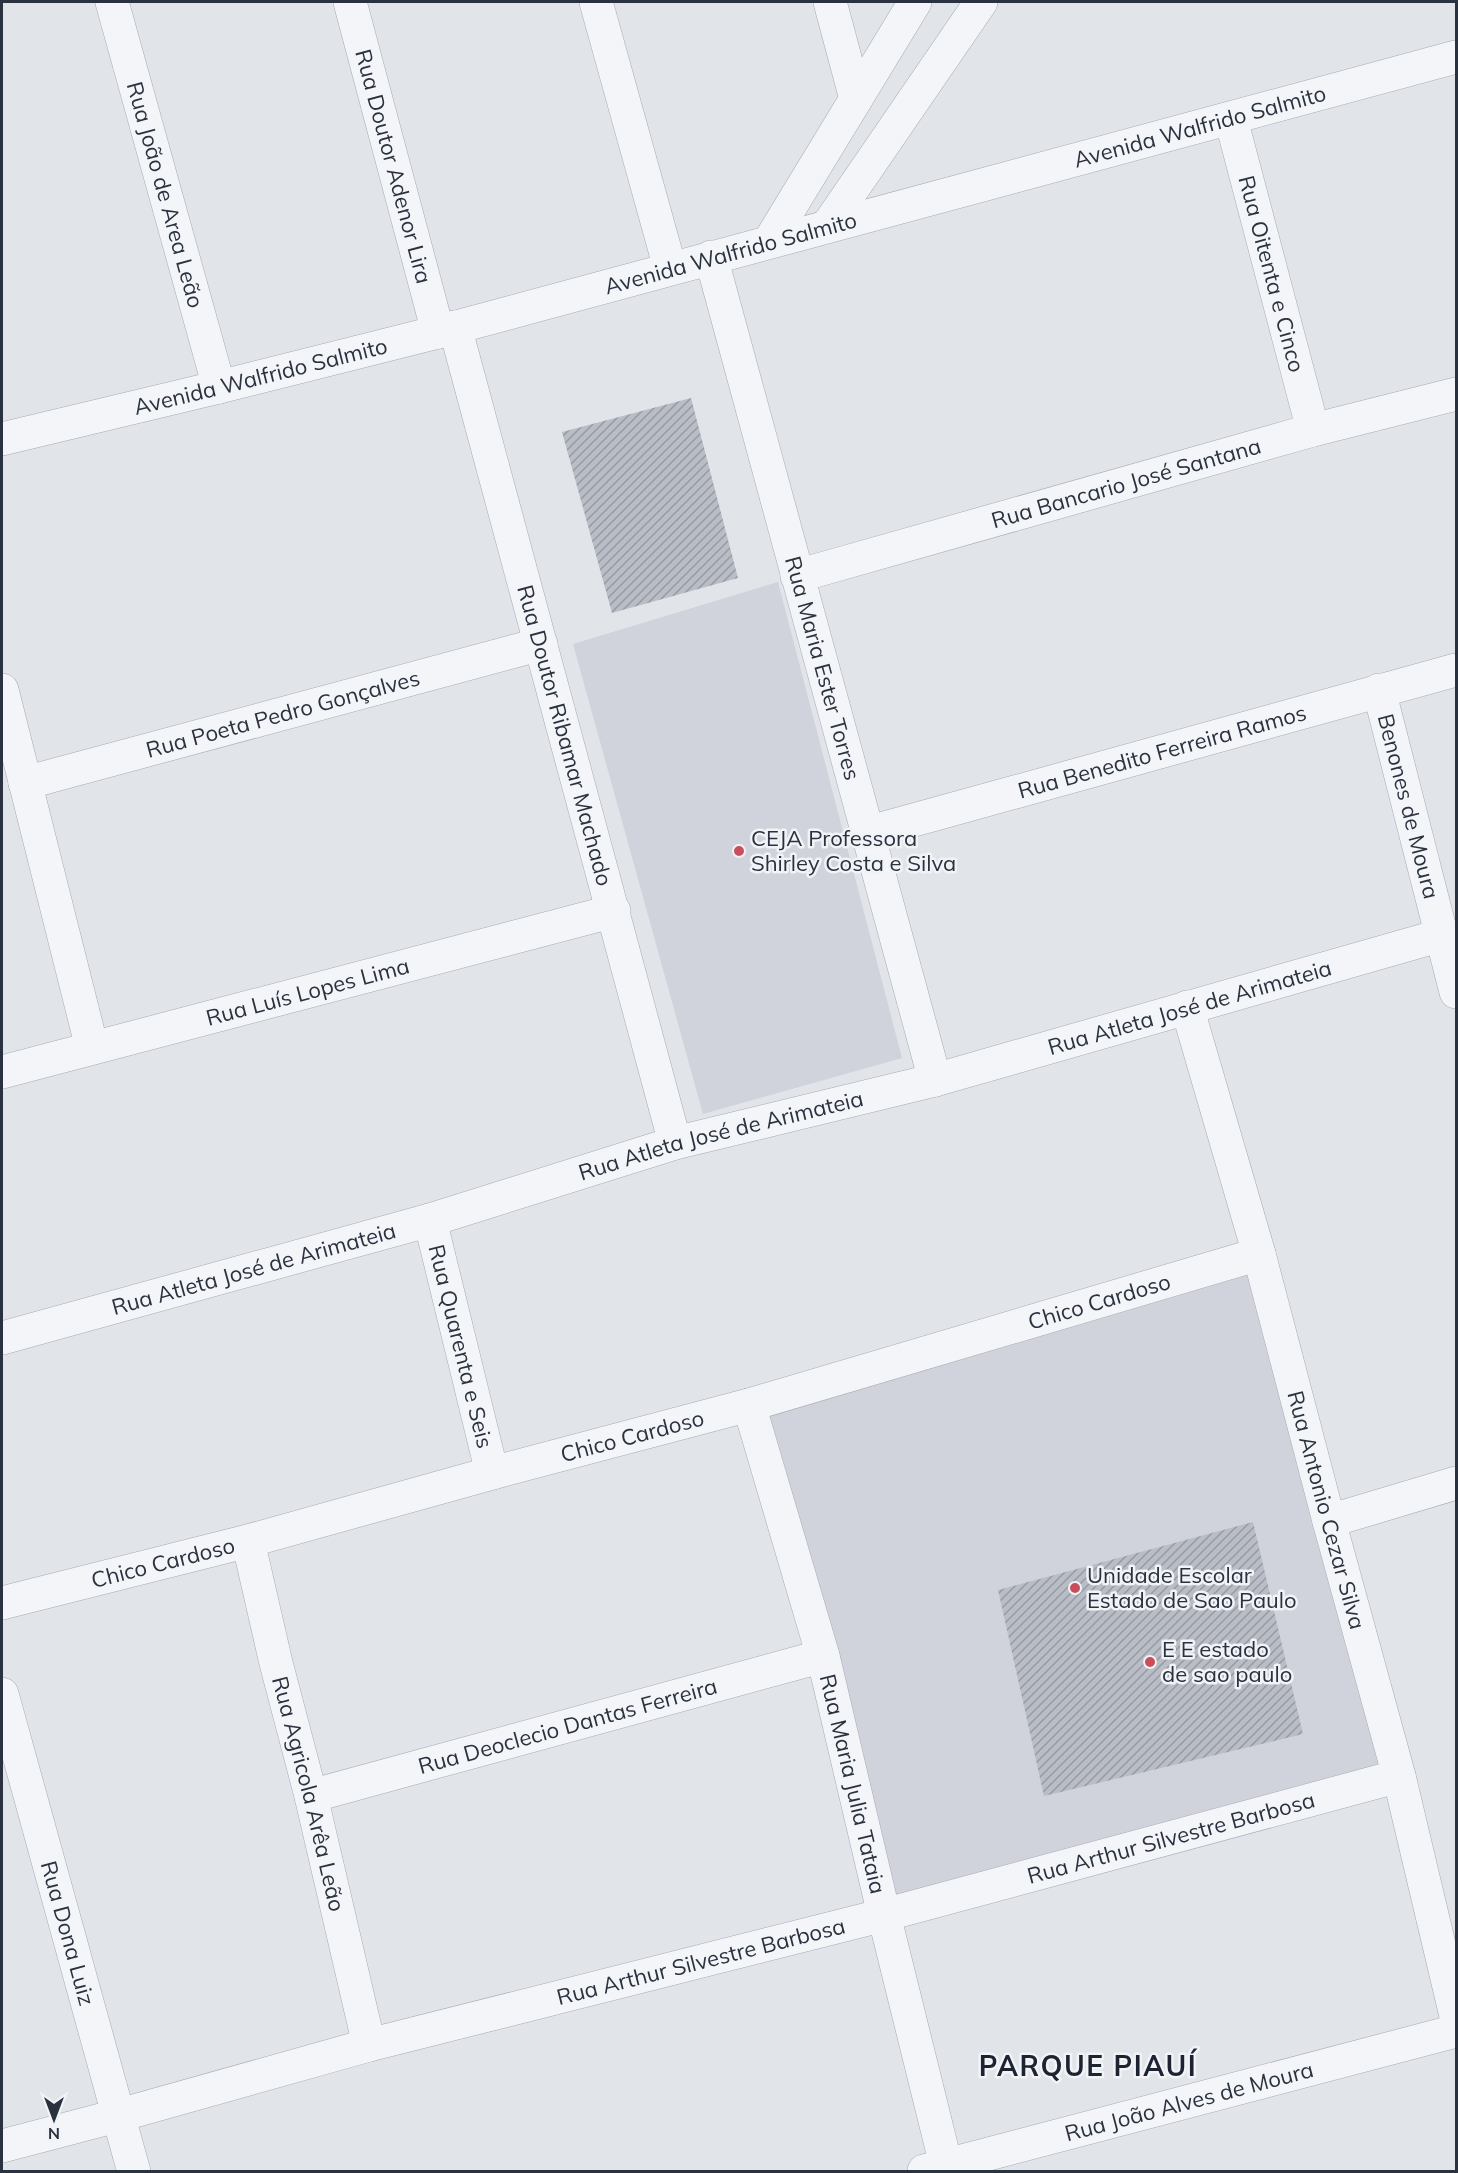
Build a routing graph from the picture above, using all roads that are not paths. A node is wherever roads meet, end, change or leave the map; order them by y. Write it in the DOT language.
graph roads {
  1 [pos="112,2"];
  2 [pos="350,2"];
  3 [pos="596,2"];
  4 [pos="831,2"];
  5 [pos="915,2"];
  6 [pos="981,2"];
  7 [pos="1456,57"];
  8 [pos="856,99"];
  9 [pos="1231,119"];
  10 [pos="828,225"];
  11 [pos="769,242"];
  12 [pos="711,257"];
  13 [pos="670,267"];
  14 [pos="446,329"];
  15 [pos="219,387"];
  16 [pos="1456,394"];
  17 [pos="1313,430"];
  18 [pos="2,438"];
  19 [pos="797,576"];
  20 [pos="541,644"];
  21 [pos="1456,670"];
  22 [pos="2,690"];
  23 [pos="1379,690"];
  24 [pos="25,783"];
  25 [pos="867,832"];
  26 [pos="614,912"];
  27 [pos="1442,935"];
  28 [pos="1456,992"];
  29 [pos="1187,1007"];
  30 [pos="92,1048"];
  31 [pos="2,1072"];
  32 [pos="935,1080"];
  33 [pos="675,1143"];
  34 [pos="430,1220"];
  35 [pos="1259,1254"];
  36 [pos="2,1338"];
  37 [pos="749,1405"];
  38 [pos="492,1473"];
  39 [pos="1456,1483"];
  40 [pos="1329,1521"];
  41 [pos="248,1541"];
  42 [pos="2,1603"];
  43 [pos="823,1656"];
  44 [pos="2,1694"];
  45 [pos="1400,1776"];
  46 [pos="311,1796"];
  47 [pos="884,1915"];
  48 [pos="1456,2016"];
  49 [pos="1456,2031"];
  50 [pos="369,2045"];
  51 [pos="120,2115"];
  52 [pos="2,2146"];
  53 [pos="935,2168"];
  54 [pos="134,2172"];
  1 -- 15 [label="street, Rua João de Area Leão"];
  2 -- 14 [label="street, Rua Doutor Adenor Lira"];
  3 -- 13 [label="street"];
  4 -- 8 [label="street"];
  5 -- 8 [label="street"];
  6 -- 10 [label="street"];
  7 -- 9 [label="street, Avenida Walfrido Salmito"];
  8 -- 11 [label="street"];
  9 -- 10 [label="street, Avenida Walfrido Salmito"];
  9 -- 17 [label="street, Rua Oitenta e Cinco"];
  10 -- 11 [label="street, Avenida Walfrido Salmito"];
  11 -- 12 [label="street, Avenida Walfrido Salmito"];
  12 -- 13 [label="street, Avenida Walfrido Salmito"];
  12 -- 19 [label="street, Rua Maria Ester Torres"];
  13 -- 14 [label="street, Avenida Walfrido Salmito"];
  14 -- 15 [label="street, Avenida Walfrido Salmito"];
  14 -- 20 [label="street, Rua Doutor Ribamar Machado"];
  15 -- 18 [label="street, Avenida Walfrido Salmito"];
  16 -- 17 [label="street, Rua Bancario José Santana"];
  17 -- 19 [label="street, Rua Bancario José Santana"];
  19 -- 25 [label="street, Rua Maria Ester Torres"];
  20 -- 24 [label="street, Rua Poeta Pedro Gonçalves"];
  20 -- 26 [label="street, Rua Doutor Ribamar Machado"];
  21 -- 23 [label="street, Rua Benedito Ferreira Ramos"];
  22 -- 24 [label="street"];
  23 -- 25 [label="street, Rua Benedito Ferreira Ramos"];
  23 -- 27 [label="street, Benones de Moura"];
  24 -- 30 [label="street"];
  25 -- 32 [label="street, Rua Maria Ester Torres"];
  26 -- 30 [label="street, Rua Luís Lopes Lima"];
  26 -- 33 [label="street, Rua Doutor Ribamar Machado"];
  27 -- 28 [label="street, Benones de Moura"];
  27 -- 29 [label="street, Rua Atleta José de Arimateia"];
  29 -- 32 [label="street, Rua Atleta José de Arimateia"];
  29 -- 35 [label="street, Rua Antonio Cezar Silva"];
  30 -- 31 [label="street, Rua Luís Lopes Lima"];
  32 -- 33 [label="street, Rua Atleta José de Arimateia"];
  33 -- 34 [label="street, Rua Atleta José de Arimateia"];
  34 -- 36 [label="street, Rua Atleta José de Arimateia"];
  34 -- 38 [label="street, Rua Quarenta e Seis"];
  35 -- 37 [label="street, Chico Cardoso"];
  35 -- 40 [label="street, Rua Antonio Cezar Silva"];
  37 -- 38 [label="street, Chico Cardoso"];
  37 -- 43 [label="street, Rua Maria Julia Tataia"];
  38 -- 41 [label="street, Chico Cardoso"];
  39 -- 40 [label="street"];
  40 -- 45 [label="street, Rua Antonio Cezar Silva"];
  41 -- 42 [label="street, Chico Cardoso"];
  41 -- 46 [label="street, Rua Agricola Arêa Leão"];
  43 -- 46 [label="street, Rua Deoclecio Dantas Ferreira"];
  43 -- 47 [label="street, Rua Maria Julia Tataia"];
  44 -- 51 [label="street, Rua Dona Luiz"];
  45 -- 47 [label="street, Rua Arthur Silvestre Barbosa"];
  45 -- 48 [label="street, Rua Antonio Cezar Silva"];
  46 -- 50 [label="street, Rua Agricola Arêa Leão"];
  47 -- 50 [label="street, Rua Arthur Silvestre Barbosa"];
  47 -- 53 [label="street, Rua Maria Julia Tataia"];
  49 -- 53 [label="street, Rua João Alves de Moura"];
  50 -- 51 [label="street, Rua Arthur Silvestre Barbosa"];
  51 -- 52 [label="street, Rua Arthur Silvestre Barbosa"];
  51 -- 54 [label="street, Rua Dona Luiz"];
}
